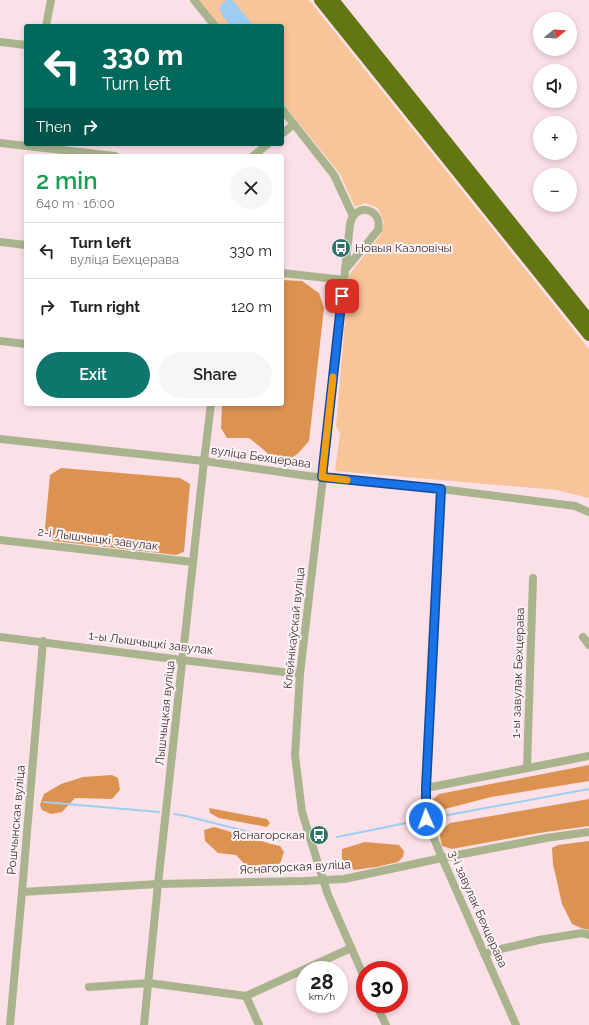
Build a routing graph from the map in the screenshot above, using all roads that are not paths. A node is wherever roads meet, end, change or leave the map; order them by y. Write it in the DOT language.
graph roads {
  1 [pos="51,0"];
  2 [pos="194,0"];
  3 [pos="320,0"];
  4 [pos="333,0"];
  5 [pos="46,24"];
  6 [pos="213,24"];
  7 [pos="0,42"];
  8 [pos="24,45"];
  9 [pos="284,112"];
  10 [pos="294,124"];
  11 [pos="284,132"];
  12 [pos="0,143"];
  13 [pos="24,146"];
  14 [pos="27,146"];
  15 [pos="266,146"];
  16 [pos="97,154"];
  17 [pos="256,154"];
  18 [pos="353,216"];
  19 [pos="0,242"];
  20 [pos="24,245"];
  21 [pos="345,270"];
  22 [pos="284,274"];
  23 [pos="344,280"];
  24 [pos="589,320"];
  25 [pos="589,336"];
  26 [pos="0,340"];
  27 [pos="24,344"];
  28 [pos="211,406"];
  29 [pos="0,439"];
  30 [pos="204,461"];
  31 [pos="322,477"];
  32 [pos="441,489"];
  33 [pos="589,512"];
  34 [pos="0,540"];
  35 [pos="193,562"];
  36 [pos="533,578"];
  37 [pos="0,636"];
  38 [pos="583,638"];
  39 [pos="42,641"];
  40 [pos="589,645"];
  41 [pos="182,660"];
  42 [pos="300,674"];
  43 [pos="589,756"];
  44 [pos="527,768"];
  45 [pos="426,788"];
  46 [pos="589,832"];
  47 [pos="442,858"];
  48 [pos="323,880"];
  49 [pos="158,884"];
  50 [pos="22,892"];
  51 [pos="589,935"];
  52 [pos="351,948"];
  53 [pos="484,953"];
  54 [pos="357,961"];
  55 [pos="148,983"];
  56 [pos="89,987"];
  57 [pos="246,996"];
  58 [pos="380,1013"];
  59 [pos="10,1025"];
  60 [pos="144,1025"];
  61 [pos="259,1025"];
  62 [pos="386,1025"];
  63 [pos="516,1025"];
  1 -- 5 [label="street"];
  2 -- 6 [label="street"];
  3 -- 25 [label="highway"];
  4 -- 24 [label="highway"];
  7 -- 8 [label="street"];
  9 -- 10 [label="street"];
  10 -- 11 [label="street"];
  10 -- 18 [label="street"];
  12 -- 13 [label="street"];
  14 -- 16 [label="street"];
  15 -- 17 [label="street"];
  18 -- 21 [label="street, Клейнікаўскай вуліца"];
  18 -- 21 [label="street"];
  19 -- 20 [label="street"];
  21 -- 23 [label="street, Клейнікаўскай вуліца"];
  22 -- 23 [label="street"];
  23 -- 31 [label="street, Клейнікаўскай вуліца"];
  26 -- 27 [label="street"];
  28 -- 30 [label="street, Лышчыцкая вуліца"];
  29 -- 30 [label="street, вуліца Бехцерава"];
  30 -- 31 [label="street, вуліца Бехцерава"];
  30 -- 35 [label="street, Лышчыцкая вуліца"];
  31 -- 32 [label="street, вуліца Бехцерава"];
  31 -- 42 [label="street, Клейнікаўскай вуліца"];
  32 -- 33 [label="street, вуліца Бехцерава"];
  32 -- 45 [label="street, 3-і завулак Бехцерава"];
  34 -- 35 [label="street, 2-і Лышчыцкі завулак"];
  35 -- 41 [label="street, Лышчыцкая вуліца"];
  36 -- 44 [label="street, 1-ы завулак Бехцерава"];
  37 -- 39 [label="street, 1-ы Лышчыцкі завулак"];
  38 -- 40 [label="street"];
  39 -- 41 [label="street, 1-ы Лышчыцкі завулак"];
  39 -- 50 [label="street, Рошчынская вуліца"];
  41 -- 42 [label="street, 1-ы Лышчыцкі завулак"];
  41 -- 49 [label="street, Лышчыцкая вуліца"];
  42 -- 48 [label="street, Клейнікаўскай вуліца"];
  43 -- 44 [label="street"];
  44 -- 45 [label="street"];
  45 -- 47 [label="street, 3-і завулак Бехцерава"];
  46 -- 47 [label="street, Яснагорская вуліца"];
  47 -- 48 [label="street, Яснагорская вуліца"];
  47 -- 53 [label="street, 3-і завулак Бехцерава"];
  48 -- 49 [label="street, Яснагорская вуліца"];
  48 -- 52 [label="street, Клейнікаўскай вуліца"];
  49 -- 50 [label="street, Яснагорская вуліца"];
  49 -- 55 [label="street, Лышчыцкая вуліца"];
  50 -- 59 [label="street, Рошчынская вуліца"];
  51 -- 53 [label="street"];
  52 -- 54 [label="street, Клейнікаўскай вуліца"];
  52 -- 57 [label="street"];
  53 -- 63 [label="street, 3-і завулак Бехцерава"];
  55 -- 56 [label="street"];
  55 -- 57 [label="street"];
  55 -- 60 [label="street, Лышчыцкая вуліца"];
  57 -- 61 [label="street"];
  58 -- 62 [label="street"];
}
